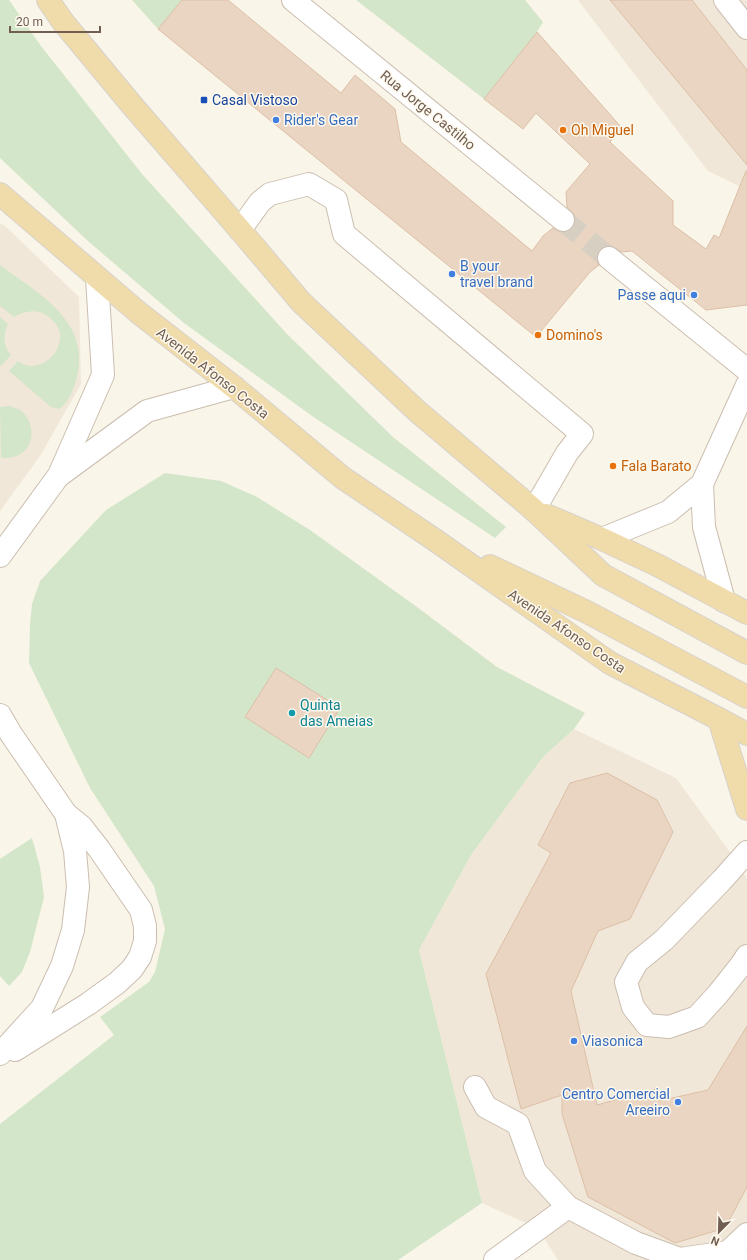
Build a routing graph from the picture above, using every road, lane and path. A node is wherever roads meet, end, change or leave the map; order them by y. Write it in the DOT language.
graph roads {
  1 [pos="48,0"];
  2 [pos="293,0"];
  3 [pos="725,0"];
  4 [pos="747,28"];
  5 [pos="1,196"];
  6 [pos="563,220"];
  7 [pos="240,230"];
  8 [pos="609,258"];
  9 [pos="97,278"];
  10 [pos="747,370"];
  11 [pos="234,387"];
  12 [pos="745,394"];
  13 [pos="59,475"];
  14 [pos="702,484"];
  15 [pos="534,510"];
  16 [pos="602,539"];
  17 [pos="435,540"];
  18 [pos="0,556"];
  19 [pos="724,601"];
  20 [pos="747,612"];
  21 [pos="747,653"];
  22 [pos="747,697"];
  23 [pos="0,715"];
  24 [pos="719,719"];
  25 [pos="747,734"];
  26 [pos="747,810"];
  27 [pos="66,814"];
  28 [pos="747,852"];
  29 [pos="747,956"];
  30 [pos="0,1054"];
  31 [pos="0,1060"];
  32 [pos="475,1087"];
  33 [pos="568,1207"];
  34 [pos="747,1234"];
  35 [pos="636,1252"];
  36 [pos="735,1256"];
  37 [pos="495,1260"];
  1 -- 7 [label="main road"];
  2 -- 6 [label="street, Rua Jorge Castilho"];
  3 -- 4 [label="street"];
  5 -- 9 [label="main road, Avenida Afonso Costa"];
  7 -- 15 [label="main road"];
  7 -- 15 [label="street"];
  8 -- 10 [label="street"];
  9 -- 11 [label="main road, Avenida Afonso Costa"];
  9 -- 13 [label="street"];
  11 -- 13 [label="street"];
  11 -- 17 [label="main road, Avenida Afonso Costa"];
  12 -- 14 [label="street"];
  13 -- 18 [label="street"];
  14 -- 16 [label="street"];
  14 -- 19 [label="street"];
  15 -- 16 [label="main road"];
  15 -- 21 [label="main road"];
  16 -- 19 [label="main road"];
  17 -- 22 [label="main road, Avenida Afonso Costa"];
  17 -- 24 [label="main road, Avenida Afonso Costa"];
  19 -- 20 [label="main road"];
  23 -- 27 [label="street"];
  24 -- 25 [label="main road, Avenida Afonso Costa"];
  24 -- 26 [label="main road"];
  27 -- 30 [label="street"];
  27 -- 31 [label="street"];
  28 -- 29 [label="street"];
  32 -- 33 [label="street"];
  33 -- 35 [label="street"];
  33 -- 37 [label="street"];
  34 -- 36 [label="street"];
  35 -- 36 [label="street"];
}
